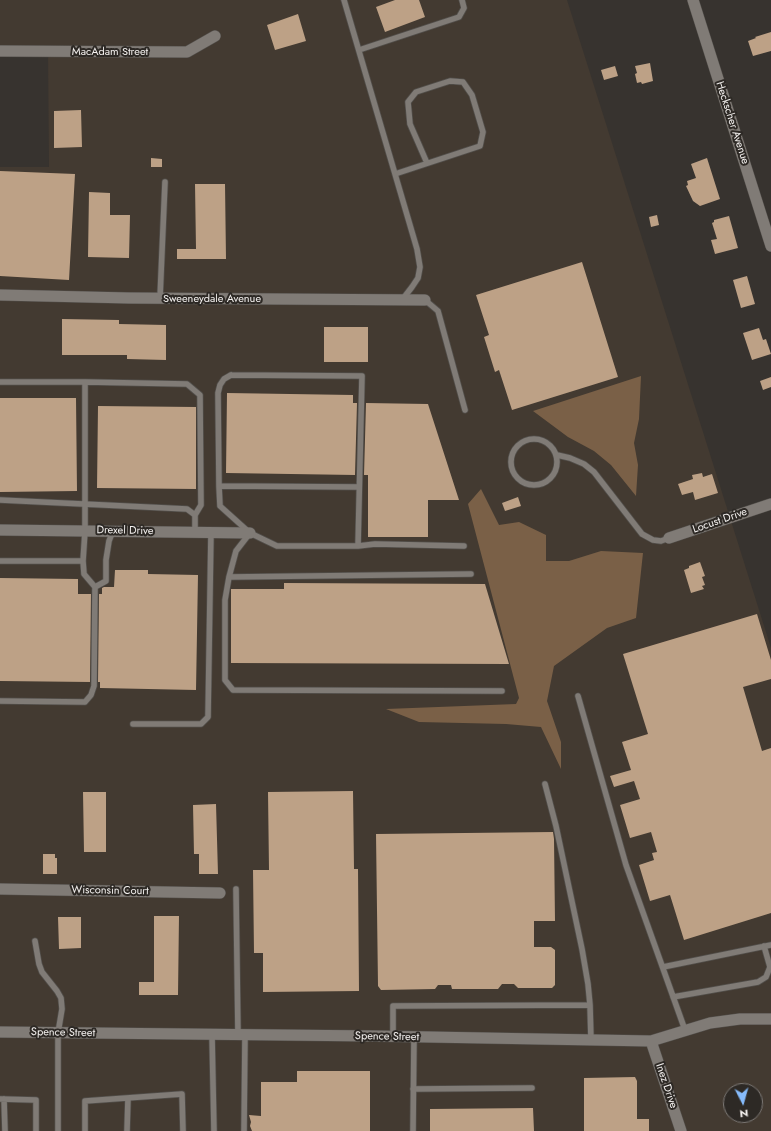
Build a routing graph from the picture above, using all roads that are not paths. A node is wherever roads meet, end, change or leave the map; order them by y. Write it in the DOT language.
graph roads {
  1 [pos="344,0"];
  2 [pos="462,0"];
  3 [pos="694,0"];
  4 [pos="215,36"];
  5 [pos="359,50"];
  6 [pos="0,51"];
  7 [pos="427,164"];
  8 [pos="395,174"];
  9 [pos="165,182"];
  10 [pos="771,246"];
  11 [pos="0,296"];
  12 [pos="160,298"];
  13 [pos="402,300"];
  14 [pos="425,300"];
  15 [pos="0,382"];
  16 [pos="85,382"];
  17 [pos="465,410"];
  18 [pos="557,455"];
  19 [pos="219,486"];
  20 [pos="359,487"];
  21 [pos="0,500"];
  22 [pos="771,504"];
  23 [pos="84,505"];
  24 [pos="195,515"];
  25 [pos="0,530"];
  26 [pos="84,531"];
  27 [pos="114,531"];
  28 [pos="194,532"];
  29 [pos="211,532"];
  30 [pos="250,533"];
  31 [pos="669,538"];
  32 [pos="358,546"];
  33 [pos="464,546"];
  34 [pos="0,561"];
  35 [pos="83,561"];
  36 [pos="470,574"];
  37 [pos="229,577"];
  38 [pos="95,587"];
  39 [pos="502,691"];
  40 [pos="578,696"];
  41 [pos="0,701"];
  42 [pos="133,724"];
  43 [pos="545,784"];
  44 [pos="0,889"];
  45 [pos="236,889"];
  46 [pos="220,893"];
  47 [pos="36,941"];
  48 [pos="771,945"];
  49 [pos="764,946"];
  50 [pos="663,967"];
  51 [pos="673,997"];
  52 [pos="590,1005"];
  53 [pos="771,1019"];
  54 [pos="685,1030"];
  55 [pos="0,1032"];
  56 [pos="58,1033"];
  57 [pos="212,1035"];
  58 [pos="241,1035"];
  59 [pos="393,1037"];
  60 [pos="414,1037"];
  61 [pos="591,1040"];
  62 [pos="651,1041"];
  63 [pos="532,1088"];
  64 [pos="414,1089"];
  65 [pos="128,1098"];
  66 [pos="2,1099"];
  67 [pos="5,1131"];
  68 [pos="36,1131"];
  69 [pos="58,1131"];
  70 [pos="86,1131"];
  71 [pos="127,1131"];
  72 [pos="183,1131"];
  73 [pos="214,1131"];
  74 [pos="244,1131"];
  75 [pos="413,1131"];
  76 [pos="681,1131"];
  1 -- 5 [label="lane"];
  2 -- 5 [label="lane"];
  3 -- 10 [label="street, Heckscher Avenue"];
  4 -- 6 [label="street, MacAdam Street"];
  5 -- 8 [label="lane"];
  7 -- 7 [label="lane"];
  7 -- 8 [label="lane"];
  8 -- 13 [label="lane"];
  9 -- 12 [label="lane"];
  11 -- 12 [label="street, Sweeneydale Avenue"];
  12 -- 13 [label="street, Sweeneydale Avenue"];
  13 -- 14 [label="street, Sweeneydale Avenue"];
  14 -- 17 [label="lane"];
  15 -- 16 [label="lane"];
  16 -- 23 [label="lane"];
  16 -- 24 [label="lane"];
  18 -- 18 [label="lane"];
  18 -- 31 [label="lane"];
  19 -- 20 [label="lane"];
  19 -- 20 [label="lane"];
  19 -- 30 [label="lane"];
  20 -- 32 [label="lane"];
  21 -- 23 [label="lane"];
  22 -- 31 [label="street, Locust Drive"];
  23 -- 24 [label="lane"];
  23 -- 26 [label="lane"];
  24 -- 28 [label="lane"];
  25 -- 26 [label="street, Drexel Drive"];
  26 -- 27 [label="street, Drexel Drive"];
  26 -- 35 [label="lane"];
  27 -- 28 [label="street, Drexel Drive"];
  27 -- 38 [label="lane"];
  28 -- 29 [label="street, Drexel Drive"];
  29 -- 30 [label="street, Drexel Drive"];
  29 -- 42 [label="lane"];
  30 -- 32 [label="lane"];
  30 -- 37 [label="lane"];
  32 -- 33 [label="lane"];
  34 -- 35 [label="lane"];
  35 -- 38 [label="lane"];
  36 -- 37 [label="lane"];
  37 -- 39 [label="lane"];
  38 -- 41 [label="lane"];
  40 -- 50 [label="lane"];
  43 -- 52 [label="lane"];
  44 -- 46 [label="street, Wisconsin Court"];
  45 -- 58 [label="lane"];
  47 -- 56 [label="lane"];
  48 -- 49 [label="lane"];
  49 -- 50 [label="lane"];
  49 -- 51 [label="lane"];
  50 -- 51 [label="lane"];
  51 -- 54 [label="lane"];
  52 -- 59 [label="lane"];
  52 -- 61 [label="lane"];
  53 -- 54 [label="street, Spence Street"];
  54 -- 62 [label="street, Spence Street"];
  55 -- 56 [label="street, Spence Street"];
  56 -- 57 [label="street, Spence Street"];
  56 -- 69 [label="lane"];
  57 -- 58 [label="street, Spence Street"];
  57 -- 73 [label="lane"];
  58 -- 59 [label="street, Spence Street"];
  58 -- 74 [label="lane"];
  59 -- 60 [label="street, Spence Street"];
  60 -- 61 [label="street, Spence Street"];
  60 -- 64 [label="lane"];
  61 -- 62 [label="street, Spence Street"];
  62 -- 76 [label="street, Inez Drive"];
  63 -- 64 [label="lane"];
  64 -- 75 [label="lane"];
  65 -- 70 [label="lane"];
  65 -- 71 [label="lane"];
  65 -- 72 [label="lane"];
  66 -- 67 [label="lane"];
  66 -- 68 [label="lane"];
}
